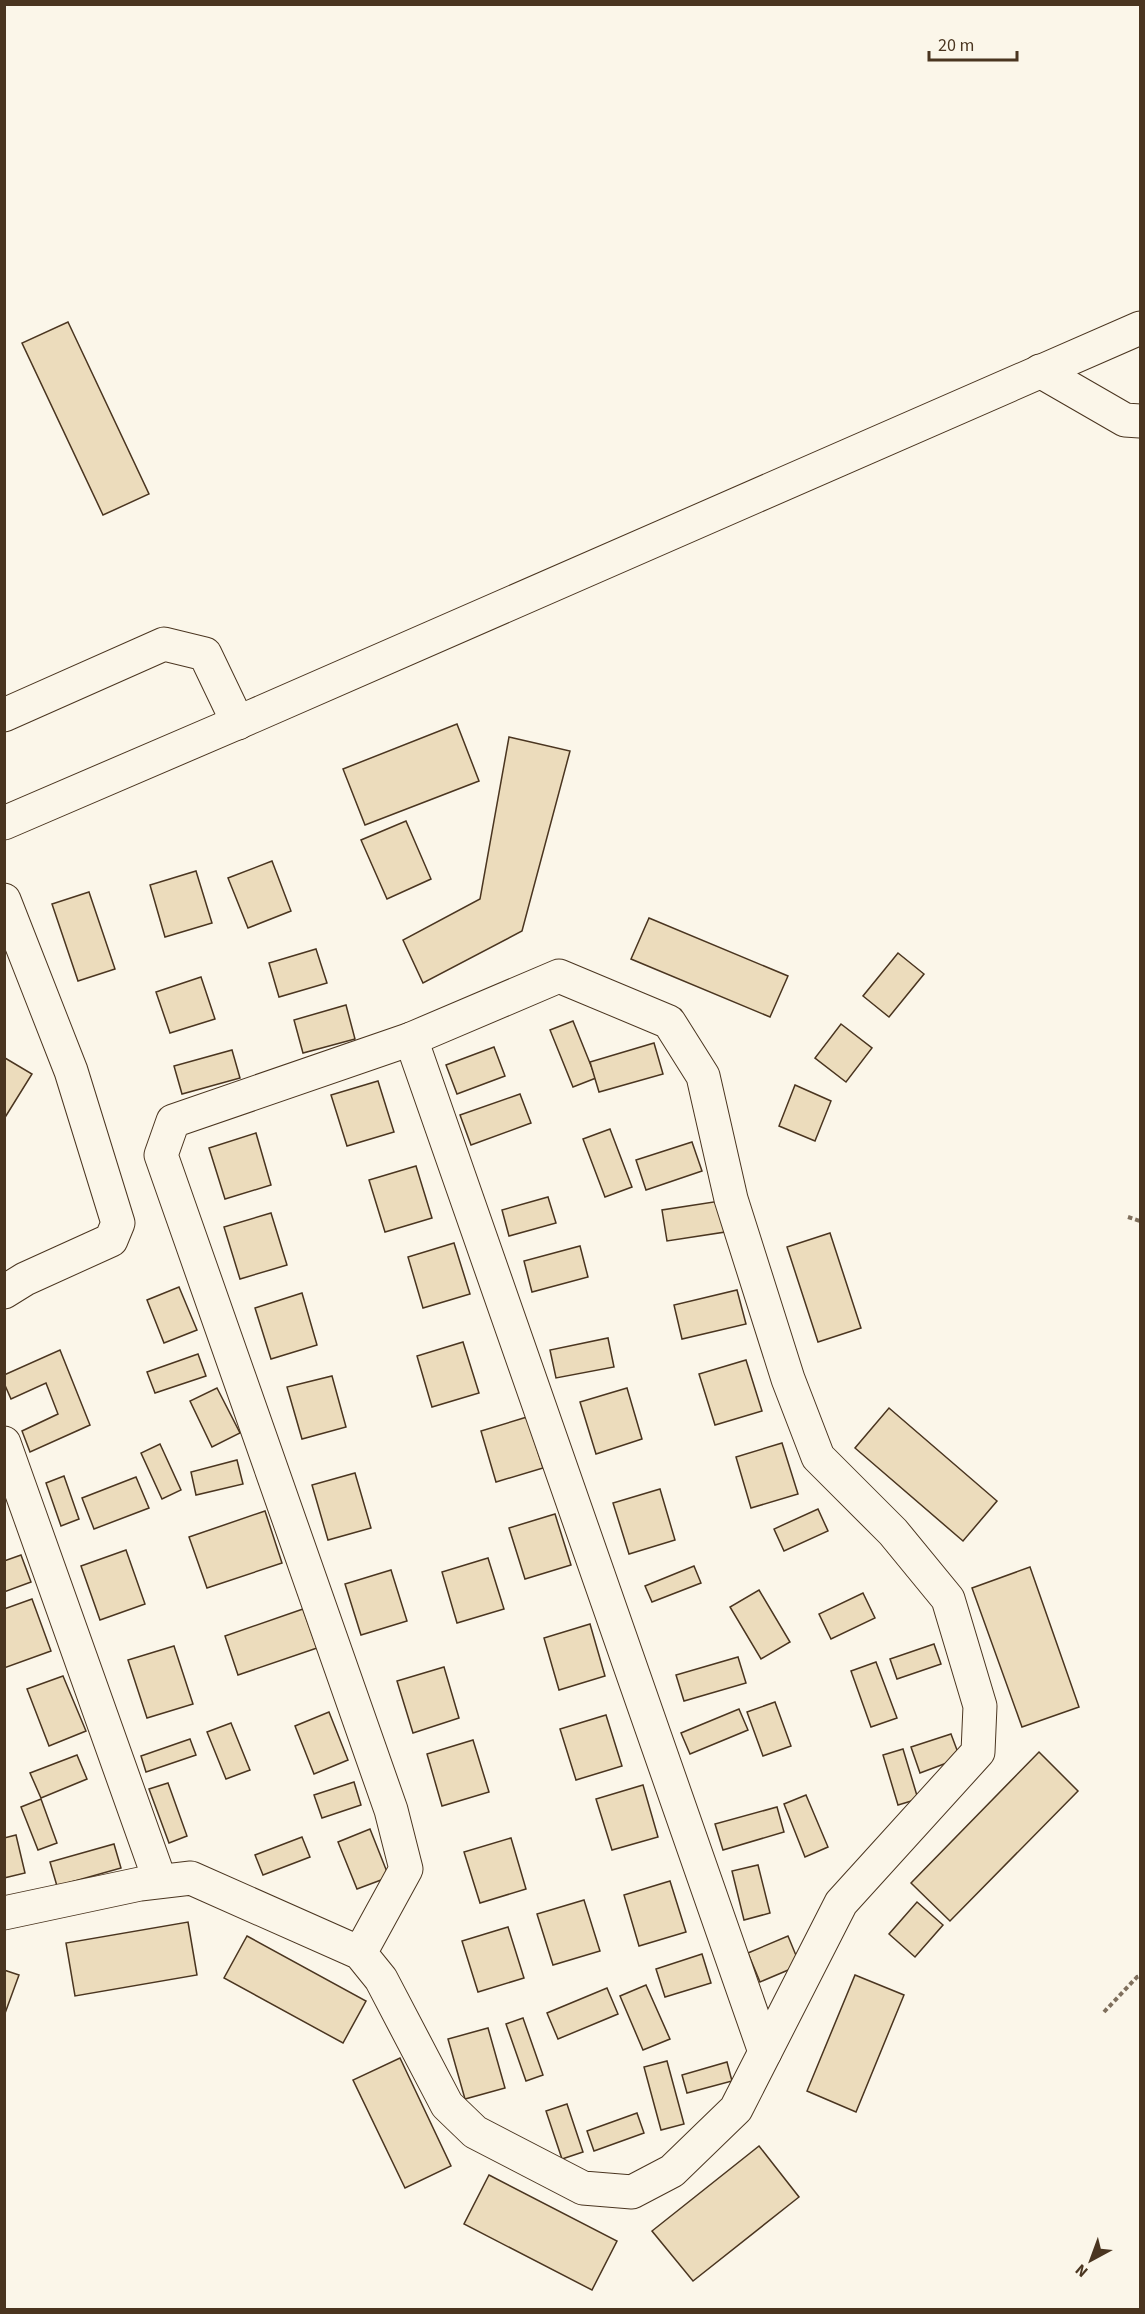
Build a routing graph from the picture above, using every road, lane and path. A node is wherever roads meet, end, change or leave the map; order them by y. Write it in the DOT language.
graph roads {
  1 [pos="1140,327"];
  2 [pos="1040,371"];
  3 [pos="1140,421"];
  4 [pos="4,715"];
  5 [pos="238,723"];
  6 [pos="4,822"];
  7 [pos="4,900"];
  8 [pos="411,1040"];
  9 [pos="1128,1217"];
  10 [pos="1140,1221"];
  11 [pos="4,1292"];
  12 [pos="4,1443"];
  13 [pos="160,1881"];
  14 [pos="4,1912"];
  15 [pos="360,1953"];
  16 [pos="1140,1976"];
  17 [pos="1104,2012"];
  18 [pos="765,2052"];
  1 -- 2 [label="street"];
  2 -- 3 [label="street"];
  2 -- 5 [label="street"];
  4 -- 5 [label="street"];
  5 -- 6 [label="street"];
  7 -- 11 [label="street"];
  8 -- 15 [label="street"];
  8 -- 18 [label="street"];
  8 -- 18 [label="street"];
  9 -- 10 [label="path"];
  12 -- 13 [label="street"];
  13 -- 14 [label="street"];
  13 -- 15 [label="street"];
  15 -- 18 [label="street"];
  16 -- 17 [label="path"];
}
